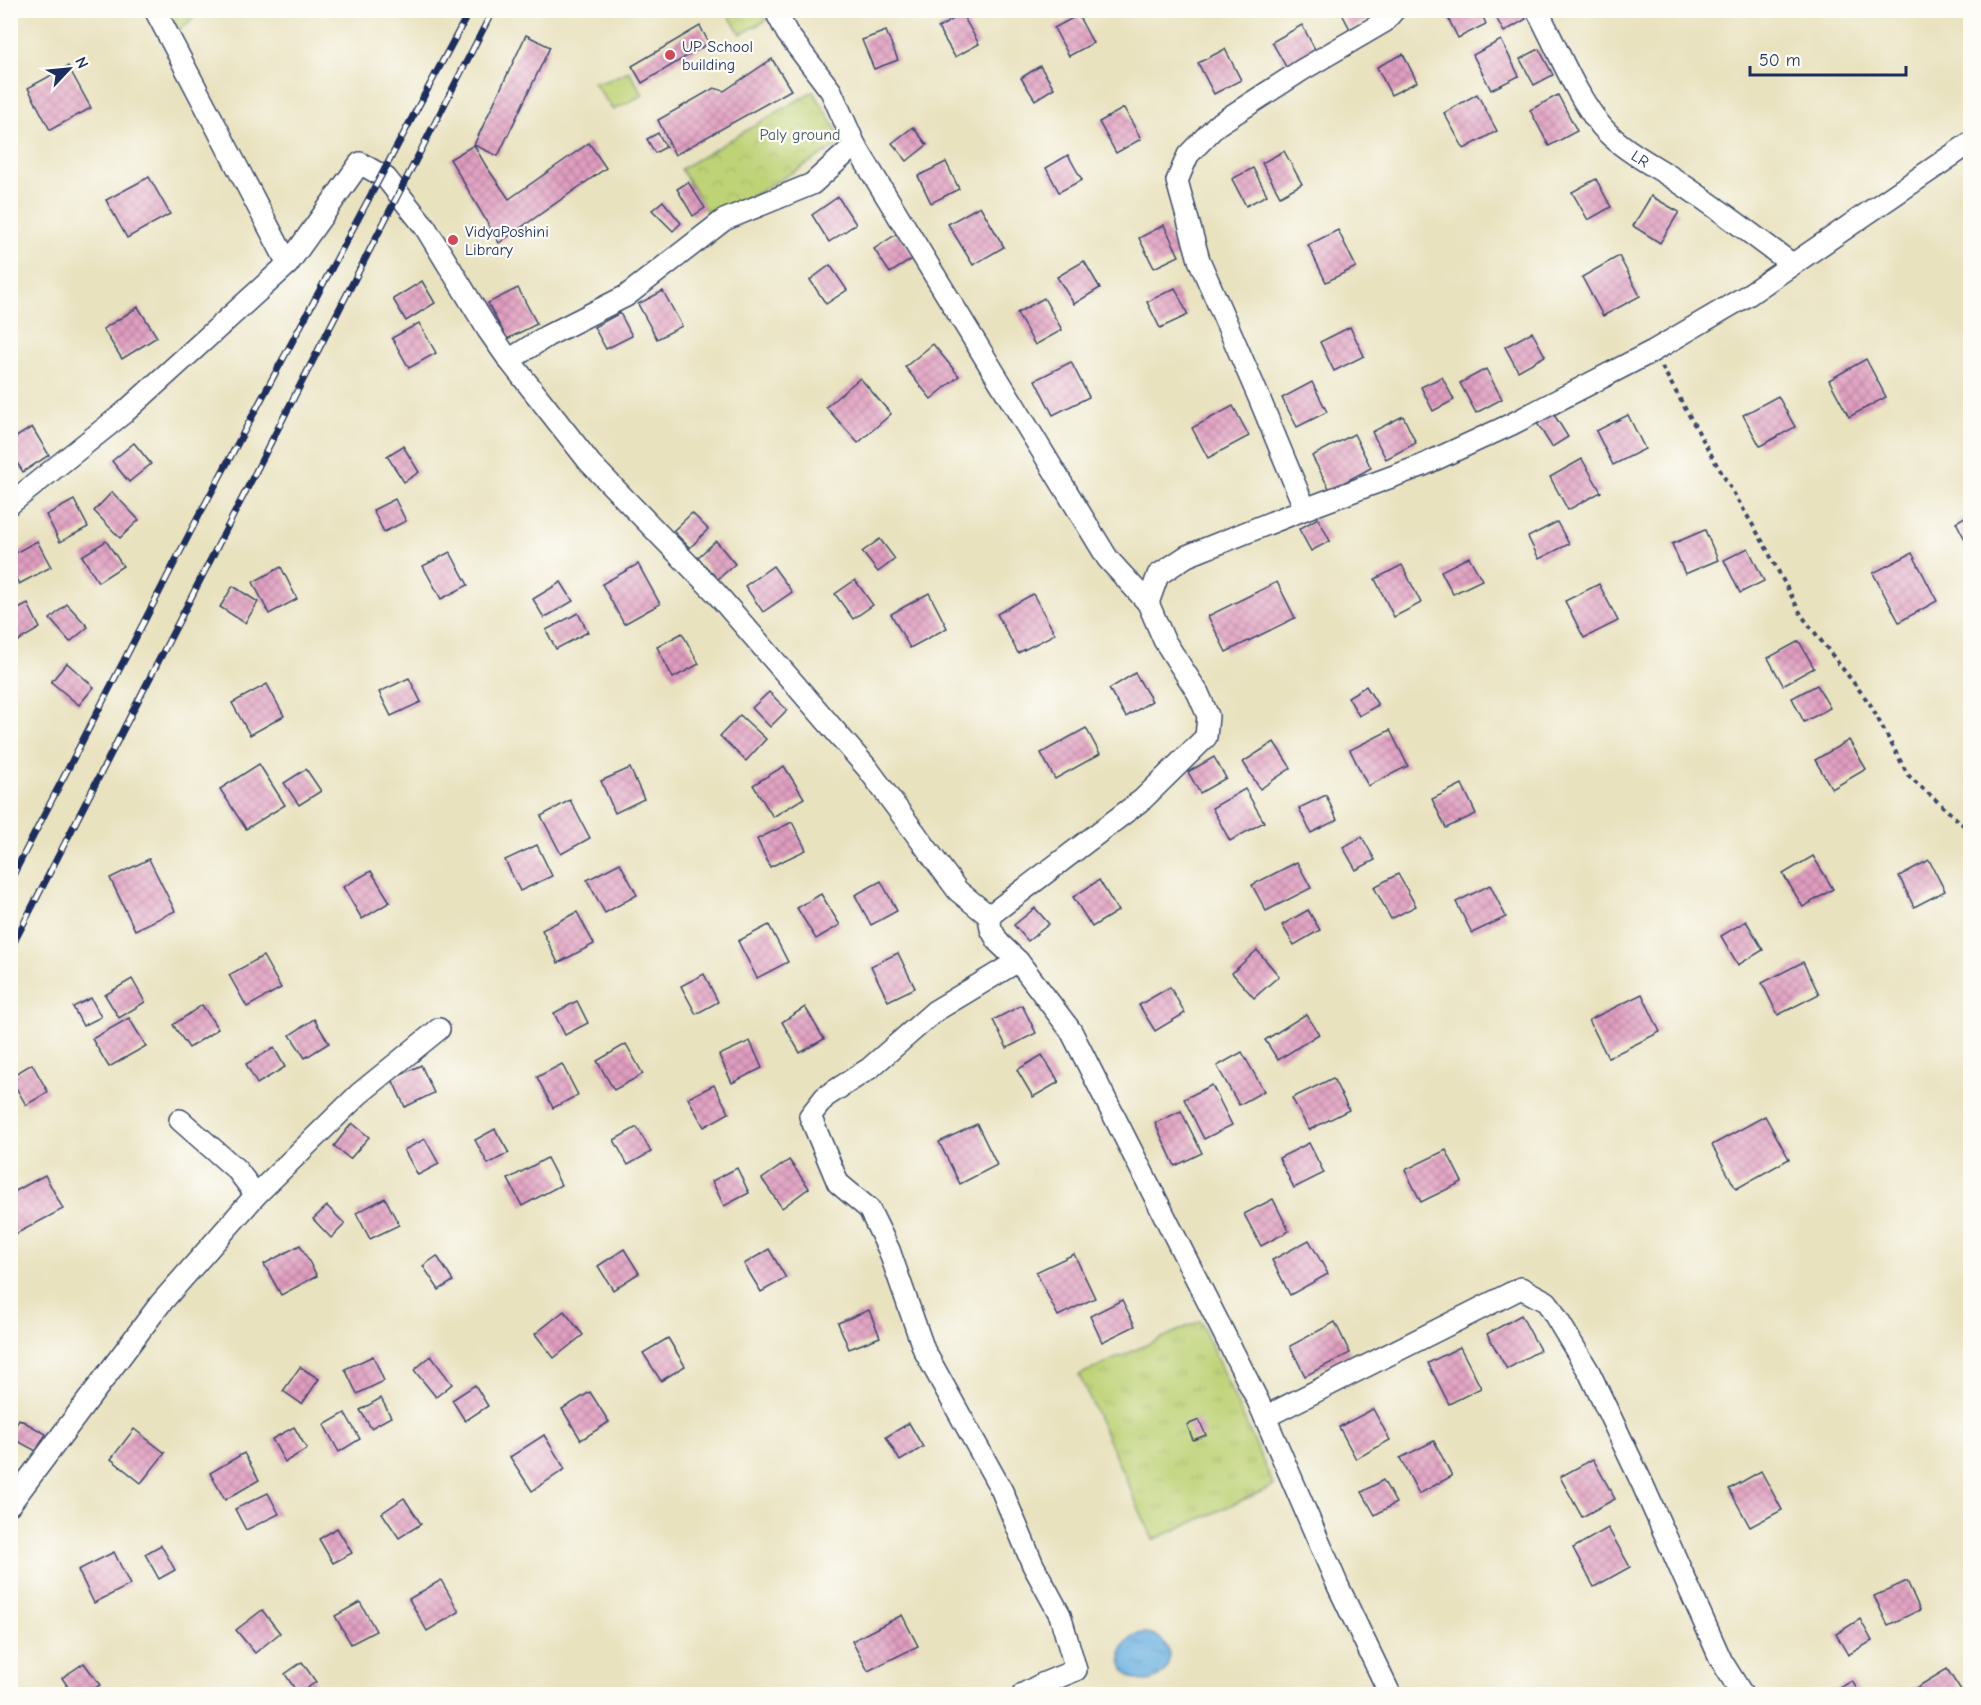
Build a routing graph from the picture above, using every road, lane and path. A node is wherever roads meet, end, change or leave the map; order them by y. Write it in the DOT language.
graph roads {
  1 [pos="155,10"];
  2 [pos="775,10"];
  3 [pos="1394,10"];
  4 [pos="1537,10"];
  5 [pos="1971,142"];
  6 [pos="855,145"];
  7 [pos="288,264"];
  8 [pos="1792,264"];
  9 [pos="1653,351"];
  10 [pos="509,360"];
  11 [pos="10,504"];
  12 [pos="1305,509"];
  13 [pos="1148,603"];
  14 [pos="1971,831"];
  15 [pos="990,916"];
  16 [pos="1018,961"];
  17 [pos="439,1029"];
  18 [pos="180,1120"];
  19 [pos="256,1195"];
  20 [pos="1265,1417"];
  21 [pos="10,1504"];
  22 [pos="1023,1695"];
  23 [pos="1390,1695"];
  24 [pos="1742,1695"];
  1 -- 7 [label="street"];
  2 -- 6 [label="street"];
  3 -- 12 [label="street"];
  4 -- 8 [label="street, LR"];
  5 -- 8 [label="street"];
  6 -- 10 [label="street"];
  6 -- 13 [label="street"];
  7 -- 10 [label="street"];
  7 -- 11 [label="street"];
  8 -- 9 [label="street"];
  9 -- 12 [label="street"];
  9 -- 14 [label="path"];
  10 -- 15 [label="street"];
  12 -- 13 [label="street"];
  13 -- 15 [label="street"];
  15 -- 16 [label="street"];
  16 -- 20 [label="street"];
  16 -- 22 [label="street"];
  17 -- 19 [label="street"];
  18 -- 19 [label="street"];
  19 -- 21 [label="street"];
  20 -- 23 [label="street"];
  20 -- 24 [label="street"];
}
